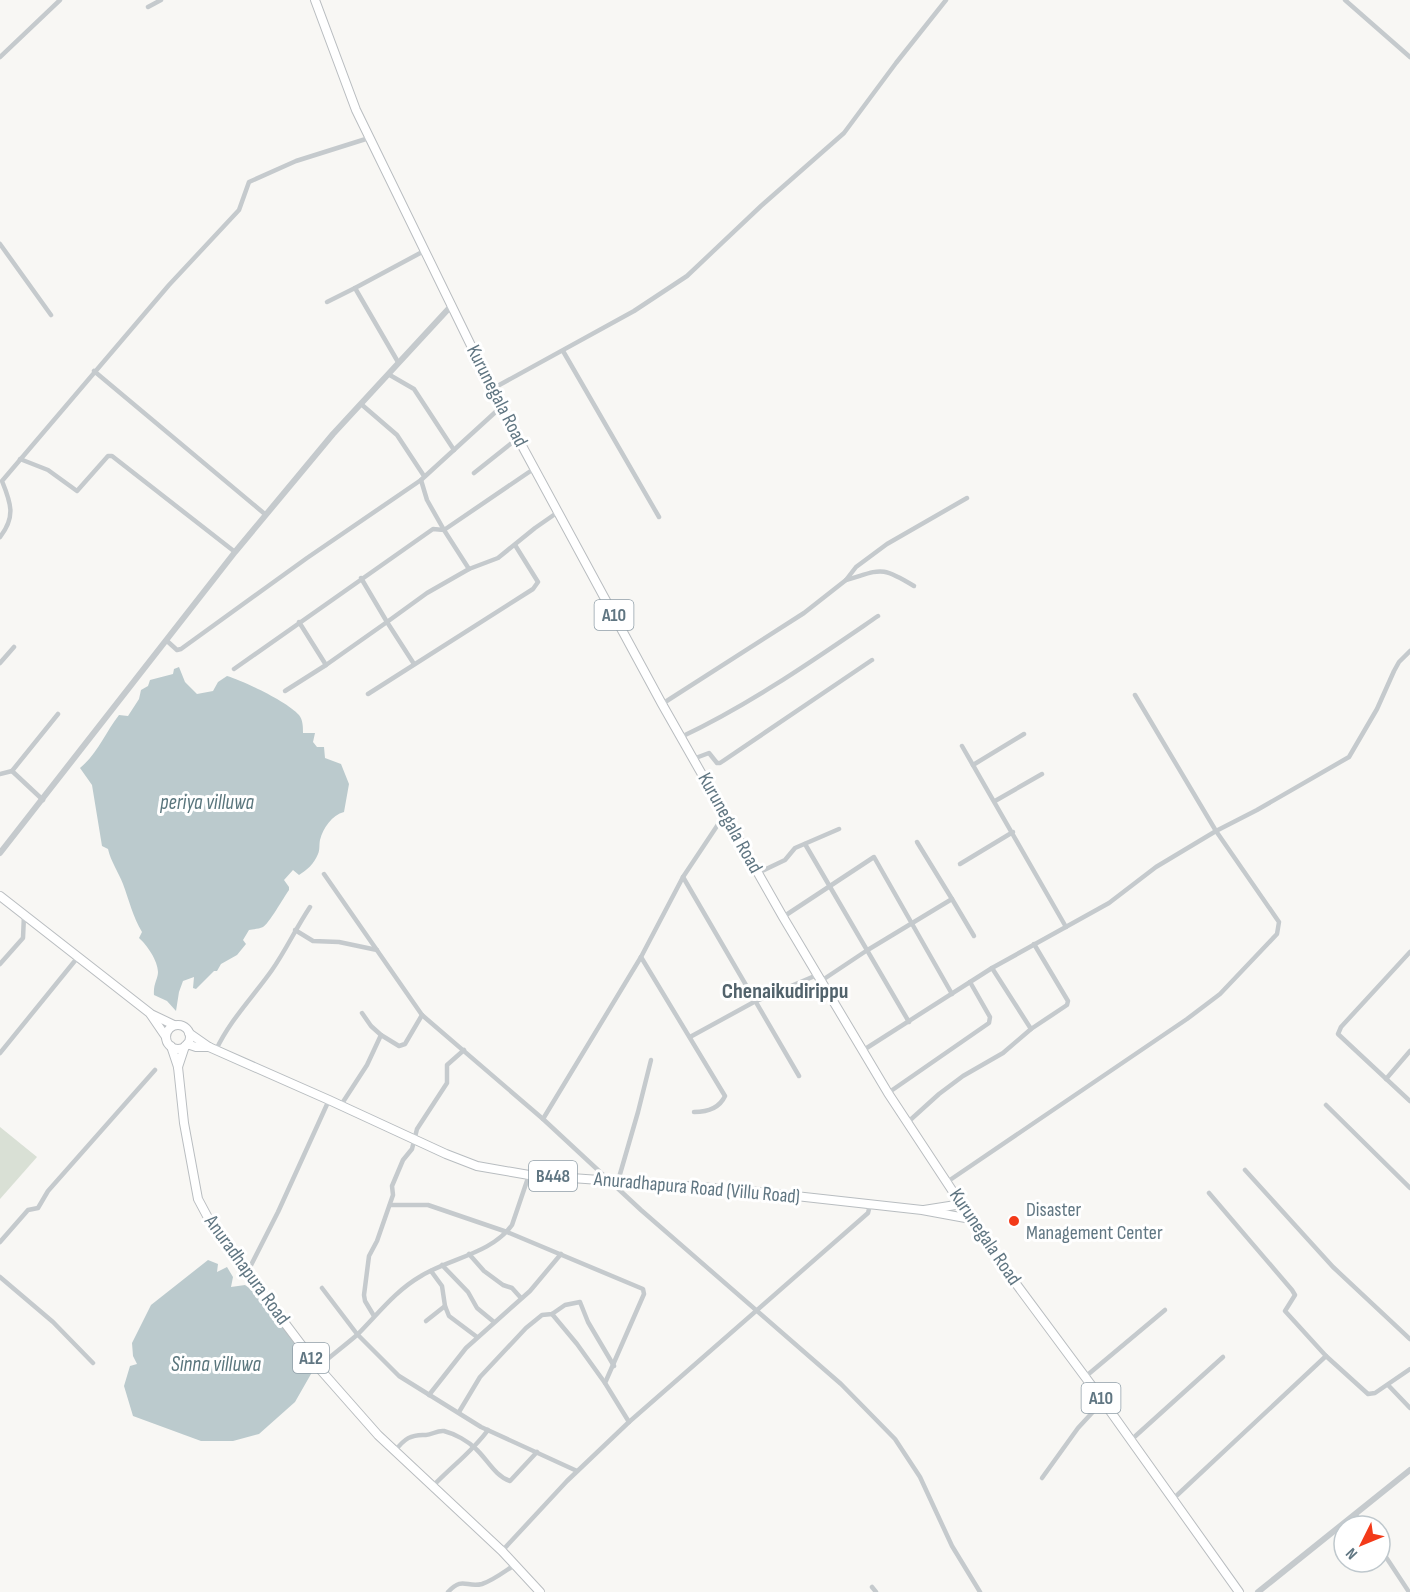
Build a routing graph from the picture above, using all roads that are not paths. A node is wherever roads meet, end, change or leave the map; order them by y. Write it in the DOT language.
graph roads {
  1 [pos="60,0"];
  2 [pos="160,0"];
  3 [pos="315,0"];
  4 [pos="946,0"];
  5 [pos="1345,0"];
  6 [pos="148,7"];
  7 [pos="0,57"];
  8 [pos="1410,57"];
  9 [pos="369,138"];
  10 [pos="0,244"];
  11 [pos="424,251"];
  12 [pos="354,288"];
  13 [pos="327,302"];
  14 [pos="452,305"];
  15 [pos="51,315"];
  16 [pos="563,351"];
  17 [pos="398,362"];
  18 [pos="94,370"];
  19 [pos="388,374"];
  20 [pos="492,389"];
  21 [pos="361,404"];
  22 [pos="501,407"];
  23 [pos="518,438"];
  24 [pos="454,450"];
  25 [pos="20,459"];
  26 [pos="535,468"];
  27 [pos="474,473"];
  28 [pos="422,478"];
  29 [pos="967,498"];
  30 [pos="558,512"];
  31 [pos="266,515"];
  32 [pos="659,517"];
  33 [pos="444,530"];
  34 [pos="0,537"];
  35 [pos="515,545"];
  36 [pos="235,552"];
  37 [pos="469,569"];
  38 [pos="361,578"];
  39 [pos="846,580"];
  40 [pos="914,586"];
  41 [pos="878,616"];
  42 [pos="299,622"];
  43 [pos="387,622"];
  44 [pos="166,640"];
  45 [pos="14,647"];
  46 [pos="1410,652"];
  47 [pos="872,660"];
  48 [pos="0,663"];
  49 [pos="414,664"];
  50 [pos="326,665"];
  51 [pos="234,669"];
  52 [pos="285,691"];
  53 [pos="368,694"];
  54 [pos="1135,695"];
  55 [pos="662,704"];
  56 [pos="58,714"];
  57 [pos="1024,734"];
  58 [pos="681,737"];
  59 [pos="962,746"];
  60 [pos="693,759"];
  61 [pos="973,765"];
  62 [pos="12,771"];
  63 [pos="0,774"];
  64 [pos="1042,774"];
  65 [pos="43,800"];
  66 [pos="995,801"];
  67 [pos="724,814"];
  68 [pos="839,829"];
  69 [pos="1216,831"];
  70 [pos="1013,832"];
  71 [pos="917,842"];
  72 [pos="805,844"];
  73 [pos="0,853"];
  74 [pos="960,864"];
  75 [pos="758,873"];
  76 [pos="324,874"];
  77 [pos="683,877"];
  78 [pos="831,886"];
  79 [pos="0,896"];
  80 [pos="952,899"];
  81 [pos="310,907"];
  82 [pos="24,915"];
  83 [pos="783,917"];
  84 [pos="913,923"];
  85 [pos="1066,927"];
  86 [pos="294,930"];
  87 [pos="974,936"];
  88 [pos="1034,944"];
  89 [pos="377,950"];
  90 [pos="866,951"];
  91 [pos="1410,952"];
  92 [pos="78,957"];
  93 [pos="641,957"];
  94 [pos="0,964"];
  95 [pos="992,968"];
  96 [pos="819,978"];
  97 [pos="970,982"];
  98 [pos="952,994"];
  99 [pos="754,1002"];
  100 [pos="362,1013"];
  101 [pos="151,1014"];
  102 [pos="422,1014"];
  103 [pos="909,1022"];
  104 [pos="174,1025"];
  105 [pos="1031,1029"];
  106 [pos="189,1033"];
  107 [pos="381,1035"];
  108 [pos="166,1036"];
  109 [pos="690,1037"];
  110 [pos="186,1045"];
  111 [pos="171,1046"];
  112 [pos="213,1049"];
  113 [pos="464,1050"];
  114 [pos="1410,1051"];
  115 [pos="862,1052"];
  116 [pos="0,1053"];
  117 [pos="651,1060"];
  118 [pos="178,1067"];
  119 [pos="155,1070"];
  120 [pos="799,1076"];
  121 [pos="1386,1079"];
  122 [pos="888,1093"];
  123 [pos="330,1100"];
  124 [pos="1410,1101"];
  125 [pos="341,1105"];
  126 [pos="1326,1105"];
  127 [pos="694,1112"];
  128 [pos="543,1119"];
  129 [pos="908,1122"];
  130 [pos="414,1139"];
  131 [pos="1245,1170"];
  132 [pos="529,1175"];
  133 [pos="608,1180"];
  134 [pos="618,1180"];
  135 [pos="947,1182"];
  136 [pos="1410,1188"];
  137 [pos="1209,1193"];
  138 [pos="962,1204"];
  139 [pos="390,1205"];
  140 [pos="870,1205"];
  141 [pos="922,1210"];
  142 [pos="971,1219"];
  143 [pos="507,1232"];
  144 [pos="0,1242"];
  145 [pos="469,1254"];
  146 [pos="561,1254"];
  147 [pos="442,1265"];
  148 [pos="431,1271"];
  149 [pos="247,1273"];
  150 [pos="0,1277"];
  151 [pos="322,1288"];
  152 [pos="521,1298"];
  153 [pos="445,1306"];
  154 [pos="756,1310"];
  155 [pos="1165,1310"];
  156 [pos="552,1314"];
  157 [pos="374,1316"];
  158 [pos="426,1321"];
  159 [pos="494,1322"];
  160 [pos="357,1334"];
  161 [pos="477,1337"];
  162 [pos="1410,1339"];
  163 [pos="1326,1356"];
  164 [pos="1223,1358"];
  165 [pos="93,1363"];
  166 [pos="614,1366"];
  167 [pos="318,1367"];
  168 [pos="1410,1369"];
  169 [pos="1085,1377"];
  170 [pos="605,1383"];
  171 [pos="1388,1385"];
  172 [pos="429,1395"];
  173 [pos="1103,1401"];
  174 [pos="1410,1408"];
  175 [pos="459,1412"];
  176 [pos="629,1422"];
  177 [pos="488,1430"];
  178 [pos="1131,1440"];
  179 [pos="475,1448"];
  180 [pos="395,1451"];
  181 [pos="537,1452"];
  182 [pos="1410,1470"];
  183 [pos="577,1471"];
  184 [pos="1042,1478"];
  185 [pos="433,1486"];
  186 [pos="1173,1499"];
  187 [pos="1355,1514"];
  188 [pos="1332,1532"];
  189 [pos="502,1551"];
  190 [pos="516,1564"];
  191 [pos="1392,1566"];
  192 [pos="448,1592"];
  193 [pos="540,1592"];
  194 [pos="980,1592"];
  195 [pos="1239,1592"];
  196 [pos="1258,1592"];
  197 [pos="1409,1592"];
  1 -- 7 [label="street"];
  2 -- 6 [label="street"];
  3 -- 9 [label="main road, Kurunegala Road / A10"];
  4 -- 16 [label="street"];
  5 -- 8 [label="street"];
  9 -- 11 [label="main road, Kurunegala Road / A10"];
  9 -- 18 [label="street"];
  10 -- 15 [label="street"];
  11 -- 12 [label="street"];
  11 -- 14 [label="main road, Kurunegala Road / A10"];
  12 -- 13 [label="street"];
  12 -- 17 [label="street"];
  14 -- 17 [label="street"];
  14 -- 20 [label="main road, Kurunegala Road / A10"];
  16 -- 20 [label="street"];
  16 -- 32 [label="street"];
  17 -- 19 [label="street"];
  18 -- 25 [label="street"];
  18 -- 31 [label="street"];
  19 -- 21 [label="street"];
  19 -- 24 [label="street"];
  20 -- 22 [label="main road, Kurunegala Road / A10"];
  21 -- 28 [label="street"];
  21 -- 31 [label="street"];
  22 -- 23 [label="main road, Kurunegala Road / A10"];
  22 -- 24 [label="street"];
  23 -- 26 [label="main road, Kurunegala Road / A10"];
  23 -- 27 [label="street"];
  24 -- 28 [label="street"];
  25 -- 34 [label="street"];
  25 -- 36 [label="street"];
  26 -- 30 [label="main road, Kurunegala Road / A10"];
  26 -- 33 [label="street"];
  28 -- 33 [label="street"];
  28 -- 44 [label="street"];
  29 -- 39 [label="street"];
  30 -- 35 [label="street"];
  30 -- 55 [label="main road, Kurunegala Road / A10"];
  31 -- 36 [label="street"];
  33 -- 37 [label="street"];
  33 -- 38 [label="street"];
  35 -- 37 [label="street"];
  35 -- 49 [label="street"];
  36 -- 44 [label="street"];
  37 -- 43 [label="street"];
  38 -- 42 [label="street"];
  38 -- 43 [label="street"];
  39 -- 40 [label="street"];
  39 -- 55 [label="street"];
  41 -- 58 [label="street"];
  42 -- 50 [label="street"];
  42 -- 51 [label="street"];
  43 -- 49 [label="street"];
  43 -- 50 [label="street"];
  44 -- 65 [label="street"];
  45 -- 48 [label="street"];
  46 -- 69 [label="street"];
  47 -- 60 [label="street"];
  49 -- 53 [label="street"];
  50 -- 52 [label="street"];
  54 -- 69 [label="street"];
  55 -- 58 [label="main road, Kurunegala Road / A10"];
  56 -- 62 [label="street"];
  57 -- 61 [label="street"];
  58 -- 60 [label="main road, Kurunegala Road / A10"];
  59 -- 61 [label="street"];
  60 -- 67 [label="main road, Kurunegala Road / A10"];
  61 -- 66 [label="street"];
  62 -- 63 [label="street"];
  62 -- 65 [label="street"];
  64 -- 66 [label="street"];
  65 -- 73 [label="street"];
  66 -- 70 [label="street"];
  67 -- 75 [label="main road, Kurunegala Road / A10"];
  67 -- 77 [label="street"];
  68 -- 72 [label="street"];
  69 -- 85 [label="street"];
  69 -- 135 [label="street"];
  70 -- 74 [label="street"];
  70 -- 85 [label="street"];
  71 -- 80 [label="street"];
  72 -- 75 [label="street"];
  72 -- 78 [label="street"];
  75 -- 83 [label="main road, Kurunegala Road / A10"];
  76 -- 89 [label="street"];
  77 -- 93 [label="street"];
  77 -- 99 [label="street"];
  78 -- 83 [label="street"];
  78 -- 84 [label="street"];
  78 -- 90 [label="street"];
  79 -- 82 [label="main road"];
  80 -- 84 [label="street"];
  80 -- 87 [label="street"];
  81 -- 86 [label="street"];
  82 -- 92 [label="main road"];
  82 -- 94 [label="street"];
  83 -- 96 [label="main road, Kurunegala Road / A10"];
  84 -- 90 [label="street"];
  84 -- 98 [label="street"];
  85 -- 88 [label="street"];
  86 -- 89 [label="street"];
  86 -- 112 [label="street"];
  88 -- 95 [label="street"];
  88 -- 105 [label="street"];
  89 -- 102 [label="street"];
  90 -- 96 [label="street"];
  90 -- 103 [label="street"];
  91 -- 121 [label="street"];
  92 -- 101 [label="main road"];
  92 -- 116 [label="street"];
  93 -- 109 [label="street"];
  93 -- 128 [label="street"];
  95 -- 97 [label="street"];
  95 -- 105 [label="street"];
  96 -- 99 [label="street"];
  96 -- 115 [label="main road, Kurunegala Road / A10"];
  97 -- 98 [label="street"];
  97 -- 122 [label="street"];
  98 -- 103 [label="street"];
  99 -- 109 [label="street"];
  99 -- 120 [label="street"];
  100 -- 107 [label="street"];
  101 -- 104 [label="main road"];
  101 -- 108 [label="main road"];
  102 -- 107 [label="street"];
  102 -- 113 [label="street"];
  103 -- 115 [label="street"];
  104 -- 106 [label="main road"];
  104 -- 108 [label="main road"];
  105 -- 129 [label="street"];
  106 -- 110 [label="main road"];
  106 -- 112 [label="main road, Anuradhapura Road (Villu Road) / B448"];
  107 -- 125 [label="street"];
  108 -- 111 [label="main road"];
  109 -- 127 [label="street"];
  110 -- 111 [label="main road"];
  110 -- 112 [label="main road, Anuradhapura Road (Villu Road) / B448"];
  110 -- 118 [label="main road, Anuradhapura Road / A12"];
  111 -- 118 [label="main road, Anuradhapura Road / A12"];
  112 -- 123 [label="main road, Anuradhapura Road (Villu Road) / B448"];
  113 -- 128 [label="street"];
  113 -- 130 [label="street"];
  114 -- 121 [label="street"];
  115 -- 122 [label="main road, Kurunegala Road / A10"];
  117 -- 134 [label="street"];
  118 -- 149 [label="main road, Anuradhapura Road / A12"];
  119 -- 144 [label="street"];
  121 -- 124 [label="street"];
  122 -- 129 [label="main road, Kurunegala Road / A10"];
  123 -- 125 [label="main road, Anuradhapura Road (Villu Road) / B448"];
  123 -- 149 [label="street"];
  125 -- 130 [label="main road, Anuradhapura Road (Villu Road) / B448"];
  126 -- 136 [label="street"];
  128 -- 133 [label="street"];
  129 -- 135 [label="main road, Kurunegala Road / A10"];
  130 -- 132 [label="main road, Anuradhapura Road (Villu Road) / B448"];
  130 -- 139 [label="street"];
  131 -- 162 [label="street"];
  132 -- 133 [label="main road, Anuradhapura Road (Villu Road) / B448"];
  132 -- 143 [label="street"];
  133 -- 134 [label="main road, Anuradhapura Road (Villu Road) / B448"];
  133 -- 154 [label="street"];
  134 -- 140 [label="main road, Anuradhapura Road (Villu Road) / B448"];
  135 -- 138 [label="main road, Kurunegala Road / A10"];
  137 -- 163 [label="street"];
  138 -- 141 [label="main road, Anuradhapura Road (Villu Road) / B448"];
  138 -- 142 [label="main road, Kurunegala Road / A10"];
  139 -- 143 [label="street"];
  139 -- 157 [label="street"];
  140 -- 141 [label="main road, Anuradhapura Road (Villu Road) / B448"];
  140 -- 154 [label="street"];
  141 -- 142 [label="main road, Anuradhapura Road (Villu Road) / B448"];
  142 -- 169 [label="main road, Kurunegala Road / A10"];
  143 -- 145 [label="street"];
  143 -- 146 [label="street"];
  145 -- 147 [label="street"];
  145 -- 152 [label="street"];
  146 -- 152 [label="street"];
  146 -- 166 [label="street"];
  147 -- 148 [label="street"];
  147 -- 159 [label="street"];
  148 -- 153 [label="street"];
  148 -- 157 [label="street"];
  149 -- 167 [label="main road, Anuradhapura Road / A12"];
  150 -- 165 [label="street"];
  151 -- 160 [label="street"];
  152 -- 159 [label="street"];
  153 -- 158 [label="street"];
  153 -- 161 [label="street"];
  154 -- 176 [label="street"];
  154 -- 194 [label="street"];
  155 -- 169 [label="street"];
  156 -- 166 [label="street"];
  156 -- 170 [label="street"];
  156 -- 175 [label="street"];
  157 -- 160 [label="street"];
  159 -- 161 [label="street"];
  160 -- 167 [label="street"];
  160 -- 172 [label="street"];
  161 -- 172 [label="street"];
  163 -- 171 [label="street"];
  163 -- 186 [label="street"];
  164 -- 178 [label="street"];
  166 -- 170 [label="street"];
  167 -- 180 [label="main road, Anuradhapura Road / A12"];
  168 -- 171 [label="street"];
  169 -- 173 [label="main road, Kurunegala Road / A10"];
  170 -- 176 [label="street"];
  171 -- 174 [label="street"];
  172 -- 175 [label="street"];
  173 -- 178 [label="main road, Kurunegala Road / A10"];
  173 -- 184 [label="street"];
  175 -- 177 [label="street"];
  176 -- 183 [label="street"];
  177 -- 179 [label="street"];
  177 -- 181 [label="street"];
  178 -- 186 [label="main road, Kurunegala Road / A10"];
  179 -- 180 [label="street"];
  179 -- 181 [label="street"];
  179 -- 185 [label="street"];
  180 -- 185 [label="main road, Anuradhapura Road / A12"];
  181 -- 183 [label="street"];
  182 -- 187 [label="street"];
  183 -- 189 [label="street"];
  185 -- 189 [label="main road, Anuradhapura Road / A12"];
  186 -- 195 [label="main road, Kurunegala Road / A10"];
  188 -- 196 [label="street"];
  189 -- 190 [label="main road, Anuradhapura Road / A12"];
  190 -- 192 [label="street"];
  190 -- 193 [label="main road, Anuradhapura Road / A12"];
  191 -- 197 [label="street"];
}
